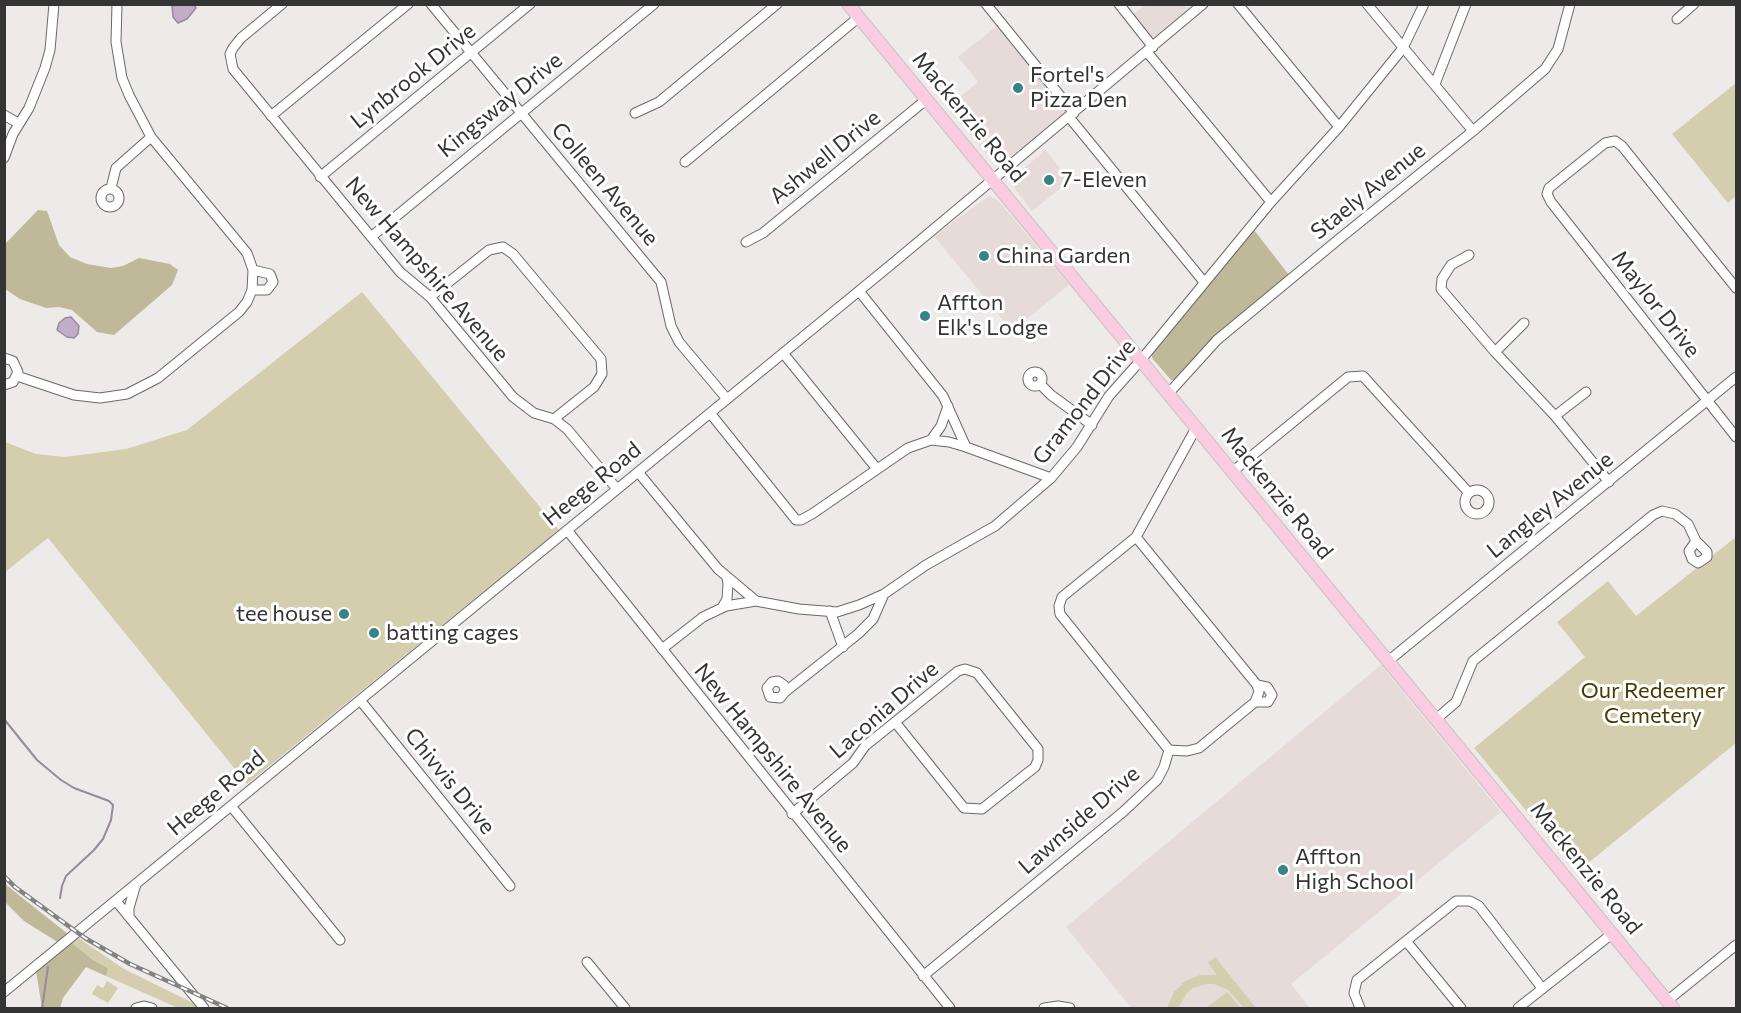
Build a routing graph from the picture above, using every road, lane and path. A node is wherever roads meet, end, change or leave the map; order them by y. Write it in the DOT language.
graph roads {
  1 [pos="54,4"];
  2 [pos="117,4"];
  3 [pos="282,4"];
  4 [pos="408,4"];
  5 [pos="431,4"];
  6 [pos="530,4"];
  7 [pos="654,4"];
  8 [pos="777,4"];
  9 [pos="848,4"];
  10 [pos="986,4"];
  11 [pos="1119,4"];
  12 [pos="1203,4"];
  13 [pos="1238,4"];
  14 [pos="1367,4"];
  15 [pos="1424,4"];
  16 [pos="1466,4"];
  17 [pos="1569,4"];
  18 [pos="1695,4"];
  19 [pos="859,18"];
  20 [pos="1677,19"];
  21 [pos="1403,48"];
  22 [pos="1150,49"];
  23 [pos="471,53"];
  24 [pos="1435,84"];
  25 [pos="927,99"];
  26 [pos="635,113"];
  27 [pos="520,114"];
  28 [pos="4,115"];
  29 [pos="1072,115"];
  30 [pos="271,116"];
  31 [pos="18,123"];
  32 [pos="1339,127"];
  33 [pos="1473,131"];
  34 [pos="151,137"];
  35 [pos="4,158"];
  36 [pos="684,162"];
  37 [pos="320,177"];
  38 [pos="993,179"];
  39 [pos="111,188"];
  40 [pos="1271,202"];
  41 [pos="371,237"];
  42 [pos="746,242"];
  43 [pos="1469,255"];
  44 [pos="253,270"];
  45 [pos="1204,282"];
  46 [pos="1737,288"];
  47 [pos="252,290"];
  48 [pos="858,291"];
  49 [pos="430,297"];
  50 [pos="1524,323"];
  51 [pos="1495,352"];
  52 [pos="783,353"];
  53 [pos="4,358"];
  54 [pos="1141,360"];
  55 [pos="17,376"];
  56 [pos="1737,376"];
  57 [pos="1040,384"];
  58 [pos="4,385"];
  59 [pos="1586,392"];
  60 [pos="1168,394"];
  61 [pos="727,399"];
  62 [pos="1707,400"];
  63 [pos="948,406"];
  64 [pos="710,413"];
  65 [pos="1555,416"];
  66 [pos="554,419"];
  67 [pos="1092,425"];
  68 [pos="1196,428"];
  69 [pos="1737,437"];
  70 [pos="931,440"];
  71 [pos="966,447"];
  72 [pos="877,469"];
  73 [pos="638,472"];
  74 [pos="1232,472"];
  75 [pos="1051,478"];
  76 [pos="1609,482"];
  77 [pos="617,489"];
  78 [pos="1468,493"];
  79 [pos="567,530"];
  80 [pos="1136,537"];
  81 [pos="1696,541"];
  82 [pos="726,578"];
  83 [pos="884,594"];
  84 [pos="756,601"];
  85 [pos="722,608"];
  86 [pos="830,611"];
  87 [pos="843,647"];
  88 [pos="662,649"];
  89 [pos="1388,662"];
  90 [pos="1258,688"];
  91 [pos="785,692"];
  92 [pos="360,700"];
  93 [pos="1255,702"];
  94 [pos="1436,720"];
  95 [pos="895,722"];
  96 [pos="1169,750"];
  97 [pos="231,806"];
  98 [pos="792,814"];
  99 [pos="136,884"];
  100 [pos="510,886"];
  101 [pos="116,901"];
  102 [pos="129,917"];
  103 [pos="1613,933"];
  104 [pos="340,940"];
  105 [pos="1406,941"];
  106 [pos="1737,945"];
  107 [pos="587,962"];
  108 [pos="923,976"];
  109 [pos="1542,988"];
  110 [pos="5,991"];
  111 [pos="1670,1005"];
  112 [pos="136,1008"];
  113 [pos="152,1008"];
  114 [pos="204,1008"];
  115 [pos="625,1008"];
  116 [pos="950,1008"];
  117 [pos="1044,1008"];
  118 [pos="1070,1008"];
  119 [pos="1360,1008"];
  120 [pos="1461,1008"];
  121 [pos="1518,1008"];
  1 -- 31 [label="street"];
  2 -- 34 [label="street"];
  3 -- 30 [label="street, New Hampshire Avenue"];
  4 -- 30 [label="street"];
  5 -- 23 [label="street, Colleen Avenue"];
  6 -- 23 [label="street, Lynbrook Drive"];
  7 -- 27 [label="street, Kingsway Drive"];
  8 -- 26 [label="street"];
  9 -- 19 [label="main road, Mackenzie Road"];
  10 -- 29 [label="street"];
  11 -- 22 [label="street"];
  12 -- 22 [label="street, Heege Road"];
  13 -- 32 [label="street"];
  14 -- 21 [label="street"];
  15 -- 21 [label="street, Gramond Drive"];
  16 -- 24 [label="street"];
  17 -- 33 [label="street, Staely Avenue"];
  18 -- 20 [label="street"];
  19 -- 25 [label="main road, Mackenzie Road"];
  19 -- 36 [label="street"];
  21 -- 24 [label="street"];
  21 -- 32 [label="street, Gramond Drive"];
  22 -- 29 [label="street, Heege Road"];
  22 -- 40 [label="street"];
  23 -- 27 [label="street, Colleen Avenue"];
  23 -- 37 [label="street, Lynbrook Drive"];
  24 -- 33 [label="street"];
  25 -- 38 [label="main road, Mackenzie Road"];
  25 -- 42 [label="street, Ashwell Drive"];
  27 -- 41 [label="street, Kingsway Drive"];
  27 -- 61 [label="street, Colleen Avenue"];
  28 -- 31 [label="street"];
  29 -- 38 [label="street, Heege Road"];
  29 -- 45 [label="street"];
  30 -- 37 [label="street, New Hampshire Avenue"];
  31 -- 35 [label="street"];
  32 -- 40 [label="street, Gramond Drive"];
  33 -- 60 [label="street, Staely Avenue"];
  34 -- 39 [label="street"];
  34 -- 44 [label="street"];
  37 -- 41 [label="street, New Hampshire Avenue"];
  38 -- 48 [label="street, Heege Road"];
  38 -- 54 [label="main road, Mackenzie Road"];
  40 -- 45 [label="street, Gramond Drive"];
  41 -- 49 [label="street, New Hampshire Avenue"];
  43 -- 51 [label="street"];
  44 -- 47 [label="street"];
  44 -- 47 [label="street"];
  45 -- 54 [label="street, Gramond Drive"];
  46 -- 62 [label="street, Maylor Drive"];
  47 -- 55 [label="street"];
  48 -- 52 [label="street, Heege Road"];
  48 -- 63 [label="street"];
  49 -- 66 [label="street, New Hampshire Avenue"];
  49 -- 66 [label="street"];
  50 -- 51 [label="street"];
  51 -- 65 [label="street"];
  52 -- 61 [label="street, Heege Road"];
  52 -- 72 [label="street"];
  53 -- 55 [label="street"];
  54 -- 60 [label="main road, Mackenzie Road"];
  54 -- 67 [label="street, Gramond Drive"];
  55 -- 58 [label="street"];
  56 -- 62 [label="street, Langley Avenue"];
  57 -- 67 [label="street"];
  59 -- 65 [label="street"];
  60 -- 68 [label="main road, Mackenzie Road"];
  61 -- 64 [label="street, Heege Road"];
  62 -- 69 [label="street, Maylor Drive"];
  62 -- 76 [label="street, Langley Avenue"];
  63 -- 70 [label="street"];
  63 -- 71 [label="street"];
  64 -- 72 [label="street"];
  64 -- 73 [label="street, Heege Road"];
  65 -- 76 [label="street"];
  66 -- 77 [label="street, New Hampshire Avenue"];
  67 -- 75 [label="street, Gramond Drive"];
  68 -- 74 [label="main road, Mackenzie Road"];
  68 -- 80 [label="street"];
  70 -- 71 [label="street"];
  70 -- 72 [label="street"];
  71 -- 75 [label="street"];
  73 -- 77 [label="street, Heege Road"];
  73 -- 82 [label="street"];
  74 -- 78 [label="street"];
  74 -- 89 [label="main road, Mackenzie Road"];
  75 -- 83 [label="street, Gramond Drive"];
  76 -- 89 [label="street, Langley Avenue"];
  77 -- 79 [label="street, Heege Road"];
  79 -- 88 [label="street, New Hampshire Avenue"];
  79 -- 92 [label="street, Heege Road"];
  80 -- 90 [label="street"];
  80 -- 96 [label="street"];
  81 -- 94 [label="street"];
  82 -- 84 [label="street"];
  82 -- 85 [label="street"];
  83 -- 86 [label="street, Gramond Drive"];
  83 -- 87 [label="street"];
  84 -- 85 [label="street, Gramond Drive"];
  84 -- 86 [label="street, Gramond Drive"];
  85 -- 88 [label="street, Gramond Drive"];
  86 -- 87 [label="street"];
  87 -- 91 [label="street"];
  88 -- 98 [label="street, New Hampshire Avenue"];
  89 -- 94 [label="main road, Mackenzie Road"];
  90 -- 93 [label="street"];
  90 -- 93 [label="street"];
  92 -- 97 [label="street, Heege Road"];
  92 -- 100 [label="street, Chivvis Drive"];
  93 -- 96 [label="street"];
  94 -- 103 [label="main road, Mackenzie Road"];
  95 -- 95 [label="street, Laconia Drive"];
  95 -- 98 [label="street, Laconia Drive"];
  96 -- 108 [label="street, Lawnside Drive"];
  97 -- 99 [label="street, Heege Road"];
  97 -- 104 [label="street"];
  98 -- 108 [label="street, New Hampshire Avenue"];
  99 -- 101 [label="street, Heege Road"];
  99 -- 102 [label="street"];
  101 -- 102 [label="street"];
  101 -- 110 [label="street, Heege Road"];
  102 -- 114 [label="street"];
  103 -- 109 [label="street"];
  103 -- 111 [label="main road, Mackenzie Road"];
  105 -- 109 [label="street"];
  105 -- 119 [label="street"];
  105 -- 120 [label="street"];
  106 -- 111 [label="street"];
  107 -- 115 [label="street"];
  108 -- 116 [label="street, New Hampshire Avenue"];
  109 -- 121 [label="street"];
  112 -- 113 [label="street"];
  117 -- 118 [label="street"];
}
